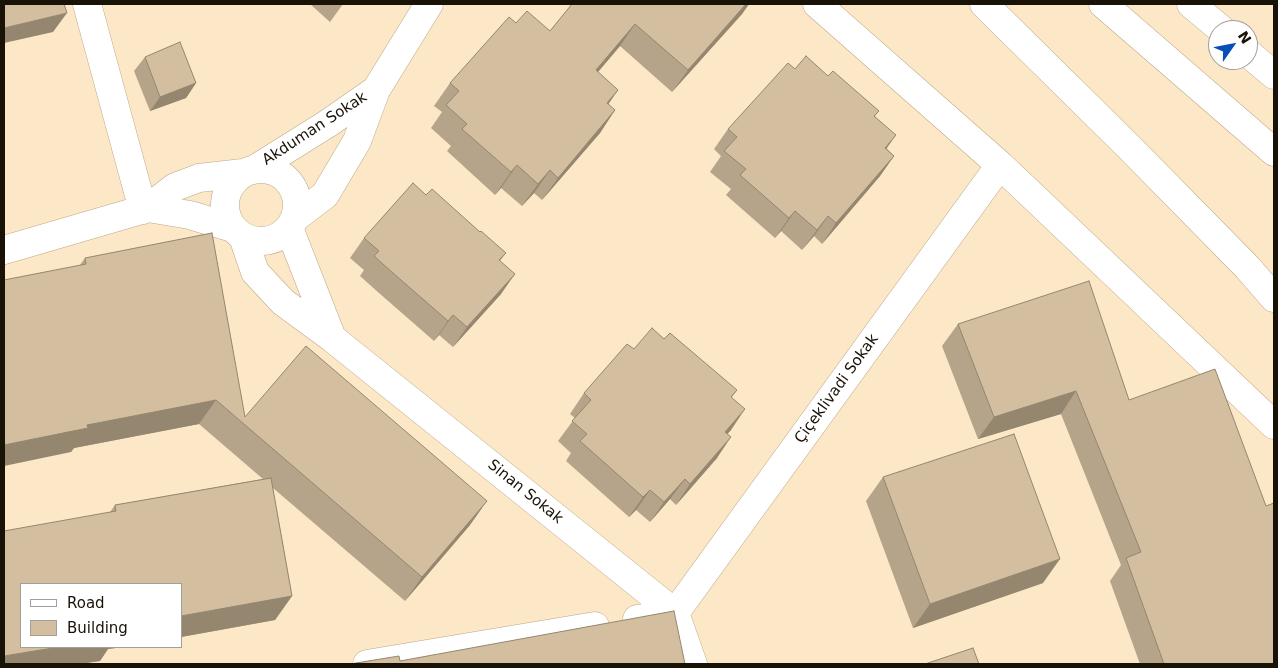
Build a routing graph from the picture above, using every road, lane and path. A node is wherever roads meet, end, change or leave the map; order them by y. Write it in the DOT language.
graph roads {
  1 [pos="87,4"];
  2 [pos="429,4"];
  3 [pos="817,4"];
  4 [pos="984,4"];
  5 [pos="1103,4"];
  6 [pos="1191,4"];
  7 [pos="1210,20"];
  8 [pos="1258,61"];
  9 [pos="1274,75"];
  10 [pos="376,90"];
  11 [pos="1274,152"];
  12 [pos="1000,165"];
  13 [pos="249,171"];
  14 [pos="146,209"];
  15 [pos="292,223"];
  16 [pos="238,232"];
  17 [pos="4,250"];
  18 [pos="1274,298"];
  19 [pos="332,338"];
  20 [pos="1274,424"];
  21 [pos="675,613"];
  22 [pos="367,664"];
  23 [pos="693,664"];
  1 -- 14 [label="main road"];
  2 -- 10 [label="main road, Akduman Sokak"];
  3 -- 12 [label="main road"];
  4 -- 18 [label="main road"];
  5 -- 11 [label="main road"];
  6 -- 7 [label="main road"];
  8 -- 9 [label="main road"];
  10 -- 13 [label="main road, Akduman Sokak"];
  10 -- 15 [label="main road, Akduman Sokak"];
  12 -- 20 [label="main road"];
  12 -- 21 [label="main road, Çiçeklivadi Sokak"];
  13 -- 14 [label="main road"];
  13 -- 15 [label="main road"];
  13 -- 16 [label="main road"];
  14 -- 16 [label="main road"];
  14 -- 17 [label="main road"];
  15 -- 16 [label="main road"];
  15 -- 19 [label="main road, Sinan Sokak"];
  16 -- 19 [label="main road, Sinan Sokak"];
  19 -- 21 [label="main road, Sinan Sokak"];
  21 -- 22 [label="main road"];
  21 -- 23 [label="main road"];
}
